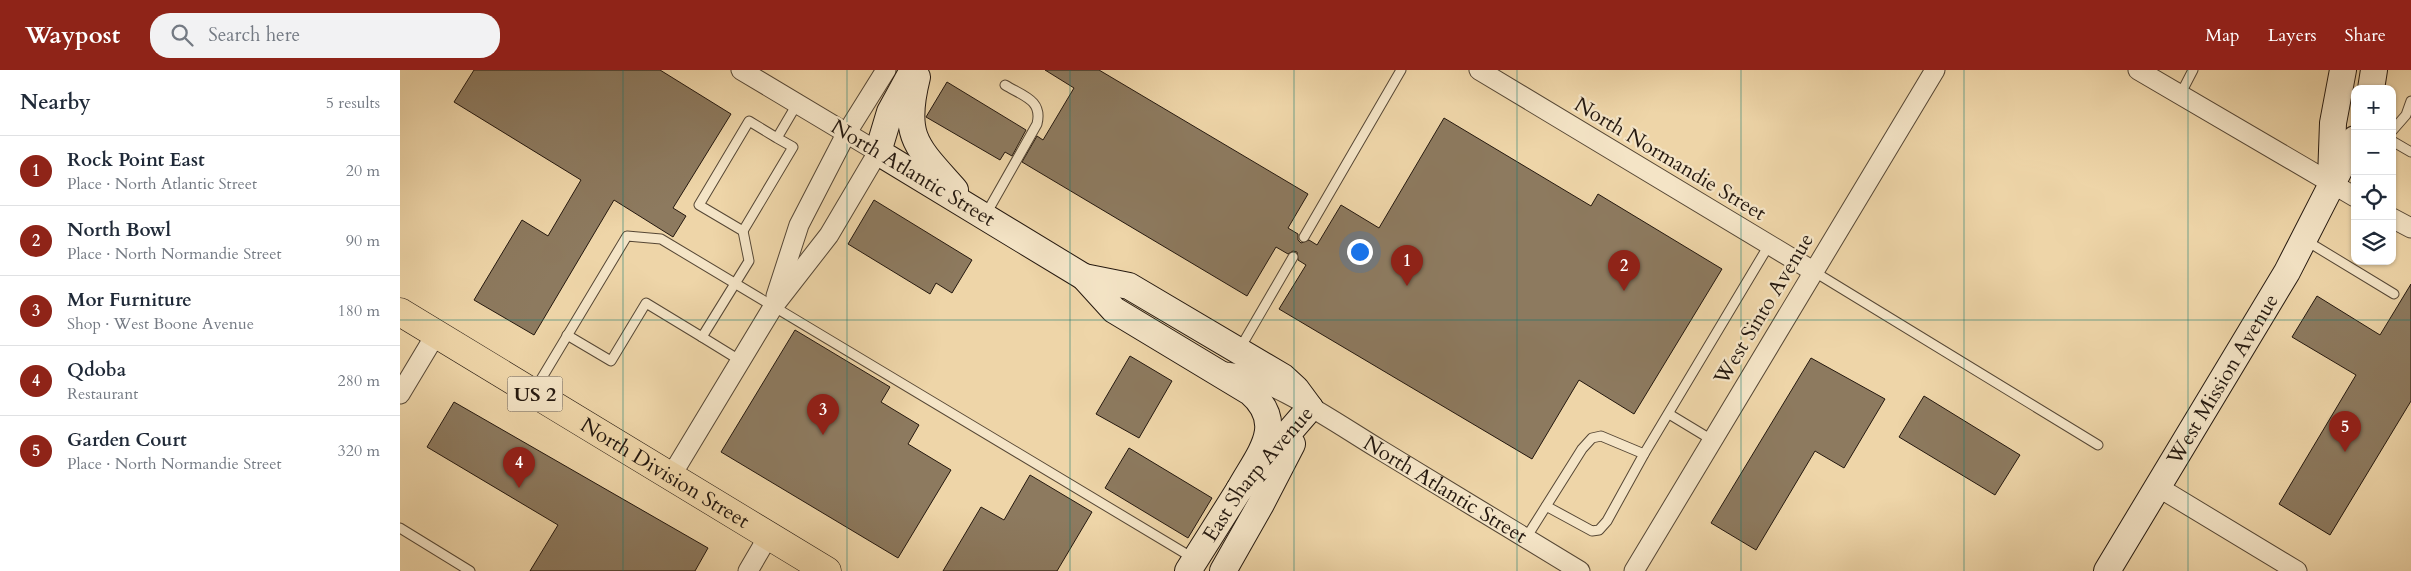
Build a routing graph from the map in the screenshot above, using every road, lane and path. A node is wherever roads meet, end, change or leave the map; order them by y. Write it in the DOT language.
graph roads {
  1 [pos="741,70"];
  2 [pos="886,70"];
  3 [pos="913,70"];
  4 [pos="919,70"];
  5 [pos="1401,70"];
  6 [pos="1479,70"];
  7 [pos="1935,70"];
  8 [pos="2138,70"];
  9 [pos="2194,70"];
  10 [pos="2343,70"];
  11 [pos="2374,70"];
  12 [pos="1006,85"];
  13 [pos="2372,85"];
  14 [pos="2180,95"];
  15 [pos="2411,102"];
  16 [pos="797,104"];
  17 [pos="2393,130"];
  18 [pos="846,134"];
  19 [pos="777,138"];
  20 [pos="2396,143"];
  21 [pos="2351,146"];
  22 [pos="878,152"];
  23 [pos="2411,152"];
  24 [pos="2331,184"];
  25 [pos="2351,195"];
  26 [pos="977,212"];
  27 [pos="2396,220"];
  28 [pos="2411,228"];
  29 [pos="743,231"];
  30 [pos="1304,237"];
  31 [pos="2304,239"];
  32 [pos="1769,245"];
  33 [pos="1293,257"];
  34 [pos="1813,271"];
  35 [pos="1084,277"];
  36 [pos="735,284"];
  37 [pos="2394,294"];
  38 [pos="773,307"];
  39 [pos="400,312"];
  40 [pos="436,334"];
  41 [pos="567,335"];
  42 [pos="702,337"];
  43 [pos="1238,350"];
  44 [pos="741,360"];
  45 [pos="1209,368"];
  46 [pos="532,393"];
  47 [pos="400,394"];
  48 [pos="1310,408"];
  49 [pos="1669,414"];
  50 [pos="1712,440"];
  51 [pos="2098,445"];
  52 [pos="1644,454"];
  53 [pos="671,476"];
  54 [pos="2158,487"];
  55 [pos="1239,490"];
  56 [pos="1546,506"];
  57 [pos="400,528"];
  58 [pos="769,535"];
  59 [pos="1526,538"];
  60 [pos="1192,565"];
  61 [pos="470,571"];
  62 [pos="748,571"];
  63 [pos="827,571"];
  64 [pos="1223,571"];
  65 [pos="1580,571"];
  66 [pos="1634,571"];
  67 [pos="2107,571"];
  68 [pos="2297,571"];
  1 -- 16 [label="street, North Atlantic Street"];
  2 -- 18 [label="street"];
  3 -- 22 [label="street"];
  4 -- 26 [label="street"];
  5 -- 30 [label="lane"];
  6 -- 32 [label="street, North Normandie Street"];
  7 -- 34 [label="street, West Sinto Avenue"];
  8 -- 14 [label="street"];
  9 -- 14 [label="lane"];
  10 -- 24 [label="street, West Mission Avenue"];
  11 -- 13 [label="street"];
  12 -- 26 [label="lane"];
  14 -- 24 [label="street"];
  15 -- 17 [label="lane"];
  16 -- 18 [label="street, North Atlantic Street"];
  16 -- 19 [label="lane"];
  18 -- 22 [label="street, North Atlantic Street"];
  18 -- 38 [label="street"];
  19 -- 29 [label="lane"];
  19 -- 29 [label="lane"];
  20 -- 23 [label="lane"];
  21 -- 24 [label="street, West Mission Avenue"];
  22 -- 26 [label="street, North Atlantic Street"];
  22 -- 38 [label="street"];
  24 -- 25 [label="street"];
  24 -- 31 [label="street, West Mission Avenue"];
  26 -- 35 [label="street, North Atlantic Street"];
  27 -- 28 [label="street"];
  29 -- 36 [label="lane"];
  31 -- 37 [label="lane"];
  31 -- 54 [label="street, West Mission Avenue"];
  32 -- 34 [label="street, North Normandie Street"];
  32 -- 49 [label="lane"];
  33 -- 43 [label="lane"];
  34 -- 50 [label="street, West Sinto Avenue"];
  34 -- 51 [label="lane"];
  35 -- 43 [label="street, North Atlantic Street"];
  35 -- 45 [label="street, North Atlantic Street"];
  36 -- 38 [label="lane"];
  36 -- 41 [label="lane"];
  36 -- 42 [label="lane"];
  38 -- 44 [label="street"];
  38 -- 60 [label="lane"];
  39 -- 40 [label="main road, North Division Street / US 2"];
  40 -- 46 [label="main road, North Division Street / US 2"];
  40 -- 47 [label="street"];
  41 -- 42 [label="lane"];
  41 -- 46 [label="lane"];
  42 -- 44 [label="lane"];
  43 -- 48 [label="street, North Atlantic Street"];
  44 -- 53 [label="street"];
  45 -- 48 [label="street, North Atlantic Street"];
  45 -- 55 [label="street"];
  46 -- 53 [label="main road, North Division Street / US 2"];
  48 -- 55 [label="street, East Sharp Avenue"];
  48 -- 59 [label="street, North Atlantic Street"];
  48 -- 64 [label="street, East Sharp Avenue"];
  49 -- 50 [label="lane"];
  49 -- 52 [label="lane"];
  50 -- 66 [label="street, West Sinto Avenue"];
  52 -- 56 [label="lane"];
  52 -- 56 [label="lane"];
  53 -- 58 [label="main road, North Division Street / US 2"];
  54 -- 67 [label="street, West Mission Avenue"];
  54 -- 68 [label="street"];
  55 -- 60 [label="street, East Sharp Avenue"];
  56 -- 59 [label="lane"];
  57 -- 61 [label="lane"];
  58 -- 62 [label="street"];
  58 -- 63 [label="main road, North Division Street / US 2"];
  59 -- 65 [label="street, North Atlantic Street"];
}
